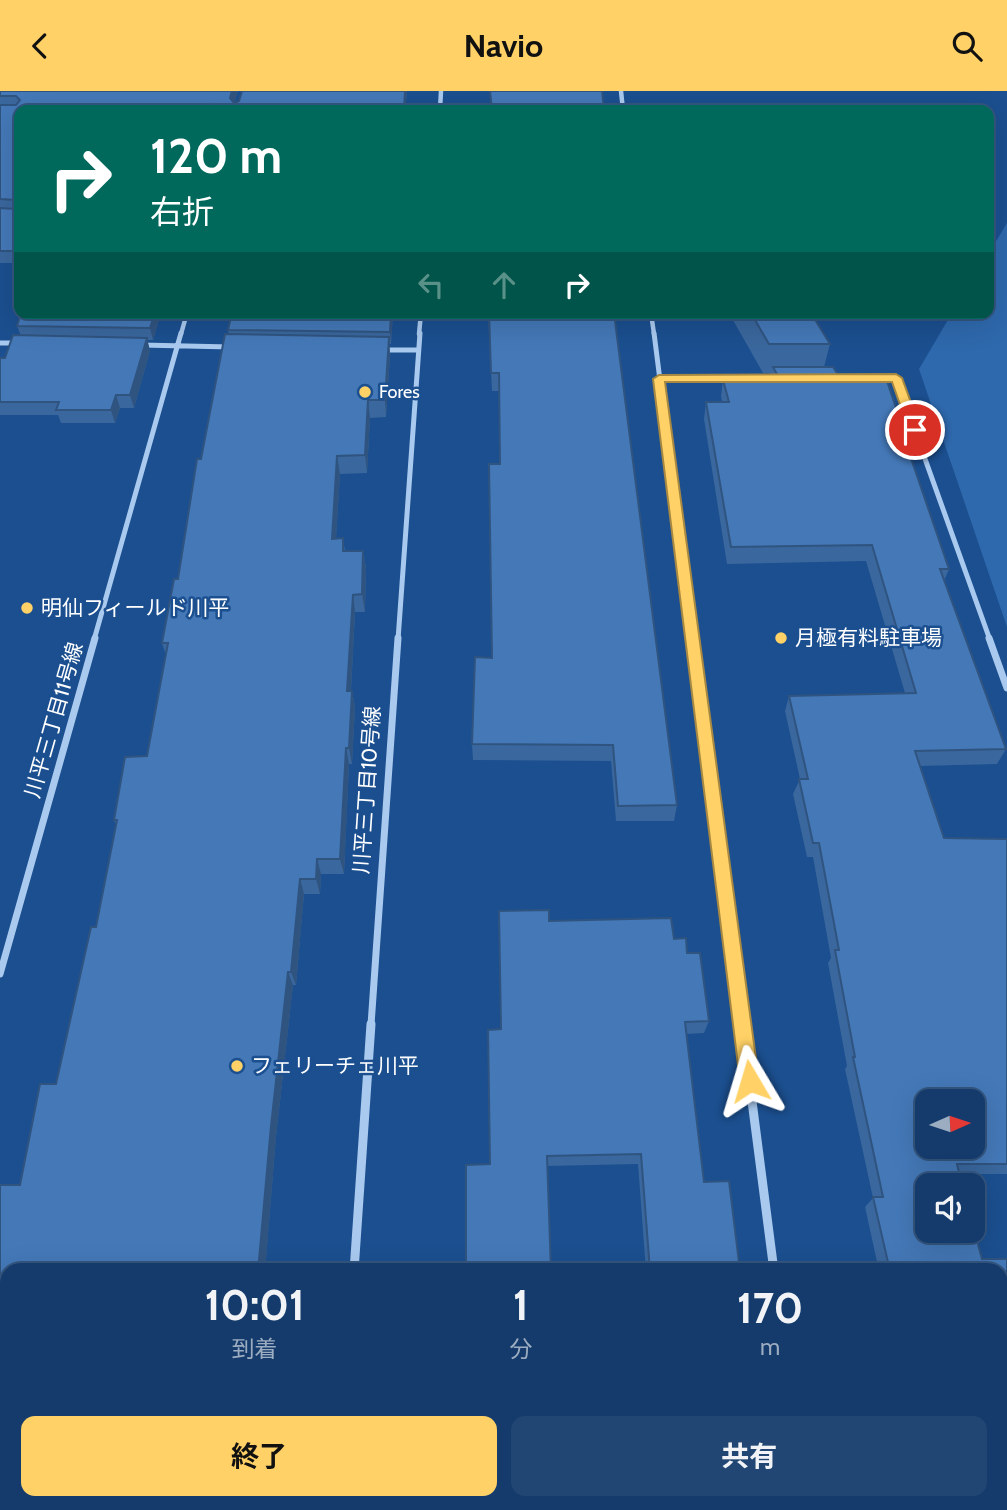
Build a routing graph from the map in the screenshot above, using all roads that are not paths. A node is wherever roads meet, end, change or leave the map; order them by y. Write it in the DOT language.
graph roads {
  1 [pos="186,319"];
  2 [pos="420,319"];
  3 [pos="652,319"];
  4 [pos="0,343"];
  5 [pos="27,343"];
  6 [pos="138,345"];
  7 [pos="179,346"];
  8 [pos="245,347"];
  9 [pos="377,350"];
  10 [pos="417,350"];
  11 [pos="791,378"];
  12 [pos="817,378"];
  13 [pos="659,379"];
  14 [pos="1007,688"];
  15 [pos="0,974"];
  16 [pos="355,1263"];
  17 [pos="773,1263"];
  1 -- 7 [label="street, 川平三丁目11号線"];
  2 -- 10 [label="street, 川平三丁目10号線"];
  3 -- 13 [label="street"];
  4 -- 5 [label="street"];
  6 -- 7 [label="street"];
  7 -- 8 [label="street"];
  7 -- 15 [label="street, 川平三丁目11号線"];
  9 -- 10 [label="street"];
  10 -- 16 [label="street, 川平三丁目10号線"];
  11 -- 13 [label="street"];
  12 -- 14 [label="street"];
  13 -- 17 [label="street"];
}
